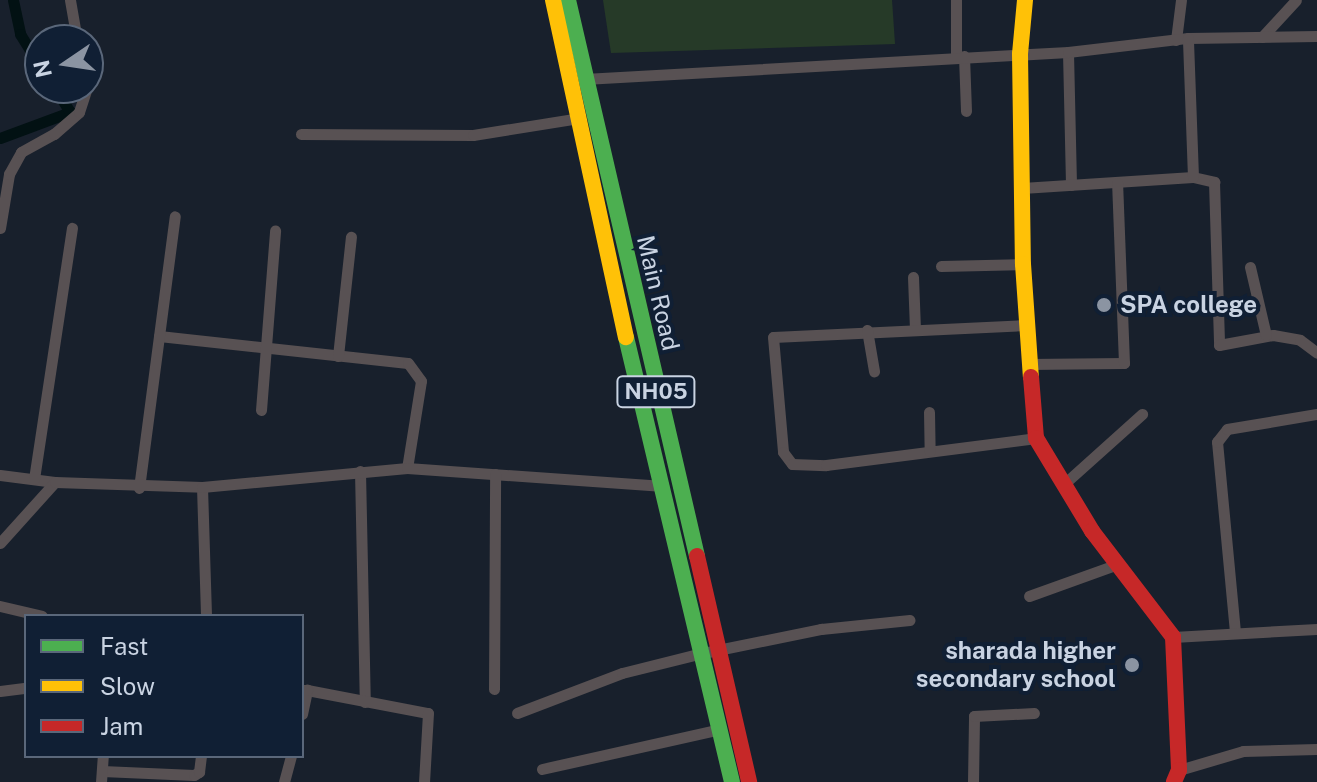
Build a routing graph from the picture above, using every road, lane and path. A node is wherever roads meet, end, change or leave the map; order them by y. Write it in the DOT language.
graph roads {
  1 [pos="70,0"];
  2 [pos="553,0"];
  3 [pos="568,0"];
  4 [pos="956,0"];
  5 [pos="1025,0"];
  6 [pos="1181,0"];
  7 [pos="1296,0"];
  8 [pos="74,24"];
  9 [pos="1317,36"];
  10 [pos="1262,37"];
  11 [pos="1182,39"];
  12 [pos="1068,52"];
  13 [pos="1020,54"];
  14 [pos="960,56"];
  15 [pos="579,80"];
  16 [pos="82,104"];
  17 [pos="966,111"];
  18 [pos="579,118"];
  19 [pos="301,134"];
  20 [pos="1193,177"];
  21 [pos="1117,183"];
  22 [pos="1071,185"];
  23 [pos="1022,188"];
  24 [pos="175,216"];
  25 [pos="0,228"];
  26 [pos="72,228"];
  27 [pos="275,231"];
  28 [pos="351,237"];
  29 [pos="1023,264"];
  30 [pos="941,266"];
  31 [pos="1250,267"];
  32 [pos="913,277"];
  33 [pos="628,304"];
  34 [pos="1026,325"];
  35 [pos="867,330"];
  36 [pos="915,330"];
  37 [pos="1266,335"];
  38 [pos="159,336"];
  39 [pos="266,348"];
  40 [pos="1317,353"];
  41 [pos="338,356"];
  42 [pos="1028,364"];
  43 [pos="874,371"];
  44 [pos="261,410"];
  45 [pos="929,412"];
  46 [pos="1142,414"];
  47 [pos="1317,414"];
  48 [pos="1036,438"];
  49 [pos="930,451"];
  50 [pos="407,468"];
  51 [pos="360,471"];
  52 [pos="495,474"];
  53 [pos="0,475"];
  54 [pos="34,479"];
  55 [pos="55,482"];
  56 [pos="678,482"];
  57 [pos="1064,484"];
  58 [pos="202,487"];
  59 [pos="659,487"];
  60 [pos="139,488"];
  61 [pos="0,543"];
  62 [pos="1118,564"];
  63 [pos="1029,596"];
  64 [pos="0,606"];
  65 [pos="34,614"];
  66 [pos="206,614"];
  67 [pos="910,620"];
  68 [pos="1317,629"];
  69 [pos="1235,632"];
  70 [pos="1173,637"];
  71 [pos="722,651"];
  72 [pos="698,654"];
  73 [pos="24,688"];
  74 [pos="494,689"];
  75 [pos="304,690"];
  76 [pos="0,691"];
  77 [pos="365,702"];
  78 [pos="517,713"];
  79 [pos="1034,713"];
  80 [pos="717,730"];
  81 [pos="1317,749"];
  82 [pos="201,758"];
  83 [pos="290,758"];
  84 [pos="542,769"];
  85 [pos="1176,776"];
  86 [pos="101,777"];
  87 [pos="173,778"];
  88 [pos="740,781"];
  89 [pos="284,782"];
  90 [pos="424,782"];
  91 [pos="973,782"];
  1 -- 8 [label="street"];
  2 -- 15 [label="main road, Main Road / NH05"];
  3 -- 15 [label="main road, Main Road / NH05"];
  4 -- 14 [label="street"];
  5 -- 13 [label="main road"];
  6 -- 11 [label="street"];
  7 -- 10 [label="street"];
  9 -- 10 [label="street"];
  10 -- 11 [label="street"];
  11 -- 12 [label="street"];
  11 -- 20 [label="street"];
  12 -- 13 [label="street"];
  12 -- 22 [label="street"];
  13 -- 14 [label="street"];
  13 -- 23 [label="main road"];
  14 -- 15 [label="street"];
  14 -- 17 [label="street"];
  15 -- 18 [label="main road, Main Road / NH05"];
  15 -- 33 [label="main road, Main Road / NH05"];
  16 -- 25 [label="street"];
  18 -- 19 [label="street"];
  18 -- 33 [label="main road, Main Road / NH05"];
  20 -- 21 [label="street"];
  20 -- 37 [label="street"];
  21 -- 22 [label="street"];
  21 -- 42 [label="street"];
  22 -- 23 [label="street"];
  23 -- 29 [label="main road"];
  24 -- 38 [label="street"];
  26 -- 54 [label="street"];
  27 -- 39 [label="street"];
  28 -- 41 [label="street"];
  29 -- 30 [label="street"];
  29 -- 34 [label="main road"];
  31 -- 37 [label="street"];
  32 -- 36 [label="street"];
  33 -- 56 [label="main road, Main Road / NH05"];
  33 -- 59 [label="main road, Main Road / NH05"];
  34 -- 36 [label="street"];
  34 -- 42 [label="main road"];
  35 -- 36 [label="street"];
  35 -- 43 [label="street"];
  35 -- 49 [label="street"];
  37 -- 40 [label="street"];
  38 -- 39 [label="street"];
  38 -- 60 [label="street"];
  39 -- 41 [label="street"];
  39 -- 44 [label="street"];
  41 -- 50 [label="street"];
  42 -- 48 [label="main road"];
  45 -- 49 [label="street"];
  46 -- 57 [label="street"];
  47 -- 69 [label="street"];
  48 -- 49 [label="street"];
  48 -- 57 [label="main road"];
  50 -- 51 [label="street"];
  50 -- 52 [label="street"];
  51 -- 58 [label="street"];
  51 -- 77 [label="street"];
  52 -- 59 [label="street"];
  52 -- 74 [label="street"];
  53 -- 54 [label="street"];
  54 -- 55 [label="street"];
  55 -- 60 [label="street"];
  55 -- 61 [label="street"];
  56 -- 59 [label="street"];
  56 -- 71 [label="main road, Main Road / NH05"];
  57 -- 62 [label="main road"];
  58 -- 60 [label="street"];
  58 -- 66 [label="street"];
  59 -- 72 [label="main road, Main Road / NH05"];
  62 -- 63 [label="street"];
  62 -- 70 [label="main road"];
  64 -- 65 [label="street"];
  67 -- 71 [label="street"];
  68 -- 69 [label="street"];
  69 -- 70 [label="street"];
  70 -- 85 [label="main road"];
  71 -- 72 [label="street"];
  71 -- 88 [label="main road, Main Road / NH05"];
  72 -- 78 [label="street"];
  72 -- 80 [label="main road, Main Road / NH05"];
  73 -- 76 [label="street"];
  75 -- 77 [label="street"];
  77 -- 90 [label="street"];
  79 -- 91 [label="street"];
  80 -- 84 [label="street"];
  80 -- 88 [label="main road, Main Road / NH05"];
  81 -- 85 [label="street"];
  82 -- 87 [label="street"];
  83 -- 89 [label="street"];
  86 -- 87 [label="street"];
}
